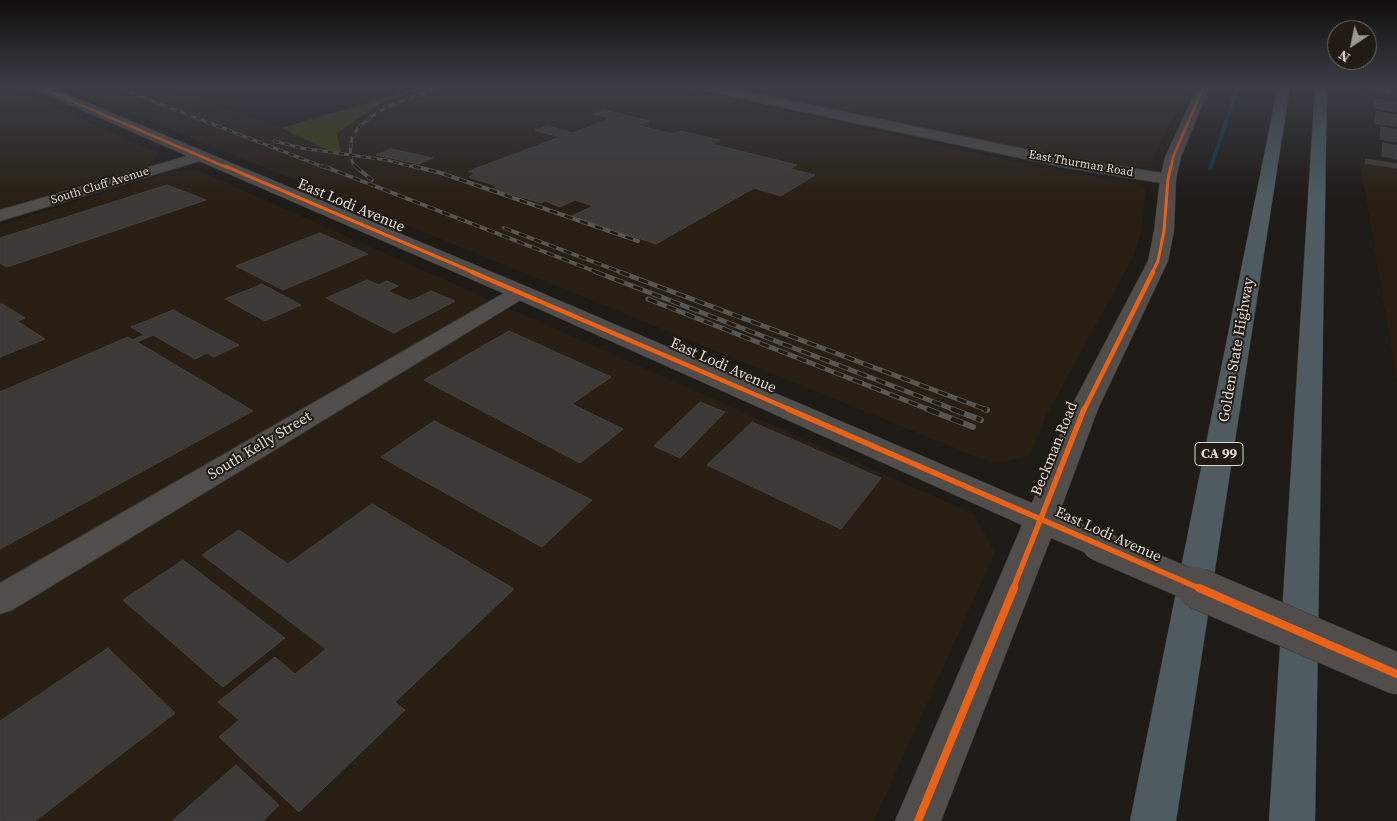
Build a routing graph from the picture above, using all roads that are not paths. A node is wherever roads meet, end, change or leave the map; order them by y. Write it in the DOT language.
graph roads {
  1 [pos="127,124"];
  2 [pos="884,124"];
  3 [pos="1186,124"];
  4 [pos="1277,124"];
  5 [pos="1319,124"];
  6 [pos="201,156"];
  7 [pos="1168,178"];
  8 [pos="0,216"];
  9 [pos="520,292"];
  10 [pos="1040,519"];
  11 [pos="0,600"];
  12 [pos="1397,674"];
  13 [pos="918,821"];
  14 [pos="1153,821"];
  15 [pos="1292,821"];
  1 -- 6 [label="street, East Lodi Avenue"];
  2 -- 7 [label="street, East Thurman Road"];
  3 -- 7 [label="street, Beckman Road"];
  4 -- 14 [label="highway, Golden State Highway / CA 99"];
  5 -- 15 [label="highway"];
  6 -- 8 [label="street, South Cluff Avenue"];
  6 -- 9 [label="street, East Lodi Avenue"];
  7 -- 10 [label="street, Beckman Road"];
  9 -- 10 [label="street, East Lodi Avenue"];
  9 -- 11 [label="street, South Kelly Street"];
  10 -- 12 [label="street, East Lodi Avenue, bridge"];
  10 -- 13 [label="street, Beckman Road"];
}
